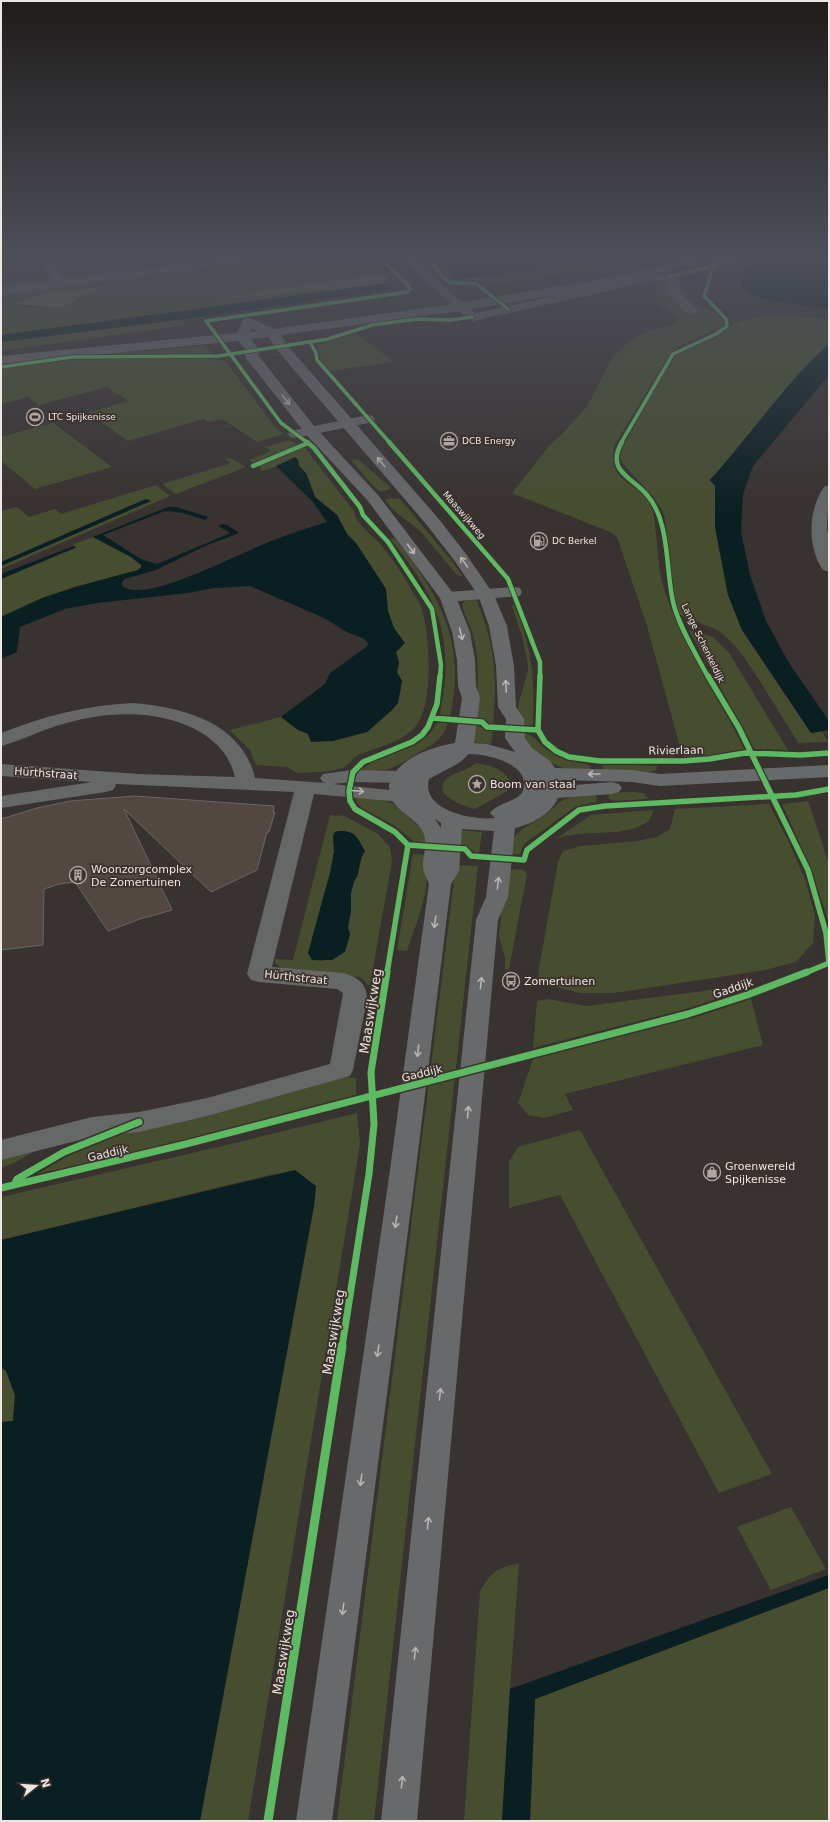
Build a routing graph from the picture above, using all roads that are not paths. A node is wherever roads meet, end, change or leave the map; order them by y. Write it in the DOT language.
graph roads {
  1 [pos="84,344"];
  2 [pos="168,344"];
  3 [pos="248,344"];
  4 [pos="281,344"];
  5 [pos="1,356"];
  6 [pos="1,360"];
  7 [pos="368,418"];
  8 [pos="347,422"];
  9 [pos="310,430"];
  10 [pos="295,434"];
  11 [pos="829,490"];
  12 [pos="829,566"];
  13 [pos="514,592"];
  14 [pos="486,595"];
  15 [pos="448,597"];
  16 [pos="467,686"];
  17 [pos="507,707"];
  18 [pos="1,740"];
  19 [pos="464,748"];
  20 [pos="437,753"];
  21 [pos="504,754"];
  22 [pos="1,770"];
  23 [pos="829,771"];
  24 [pos="539,772"];
  25 [pos="139,780"];
  26 [pos="660,780"];
  27 [pos="246,785"];
  28 [pos="401,786"];
  29 [pos="305,787"];
  30 [pos="551,793"];
  31 [pos="421,798"];
  32 [pos="1,802"];
  33 [pos="451,820"];
  34 [pos="498,825"];
  35 [pos="440,884"];
  36 [pos="1,1150"];
  37 [pos="314,1821"];
  38 [pos="398,1821"];
  1 -- 5 [label="street"];
  2 -- 6 [label="street"];
  3 -- 9 [label="street, one-way"];
  4 -- 8 [label="street"];
  7 -- 8 [label="street"];
  8 -- 9 [label="street"];
  14 -- 8 [label="street, one-way"];
  9 -- 10 [label="street"];
  9 -- 15 [label="street, one-way"];
  11 -- 12 [label="street"];
  13 -- 14 [label="street"];
  14 -- 15 [label="street"];
  17 -- 14 [label="street, one-way"];
  15 -- 16 [label="street, one-way"];
  16 -- 19 [label="street"];
  16 -- 20 [label="street"];
  17 -- 21 [label="street"];
  17 -- 24 [label="street"];
  18 -- 27 [label="street"];
  19 -- 20 [label="street"];
  19 -- 21 [label="street"];
  19 -- 31 [label="street"];
  20 -- 28 [label="street"];
  21 -- 24 [label="street"];
  22 -- 25 [label="street, Hürthstraat"];
  23 -- 26 [label="street"];
  26 -- 24 [label="street, one-way"];
  24 -- 30 [label="street"];
  24 -- 34 [label="street"];
  25 -- 27 [label="street, Hürthstraat"];
  25 -- 32 [label="street, Hürthstraat"];
  26 -- 30 [label="street"];
  27 -- 29 [label="street, Hürthstraat"];
  28 -- 29 [label="street, Hürthstraat"];
  28 -- 31 [label="street"];
  28 -- 35 [label="street"];
  29 -- 36 [label="street, Hürthstraat"];
  30 -- 34 [label="street"];
  31 -- 33 [label="street"];
  33 -- 34 [label="street"];
  33 -- 35 [label="street"];
  38 -- 34 [label="street, one-way"];
  35 -- 37 [label="street, one-way"];
}
